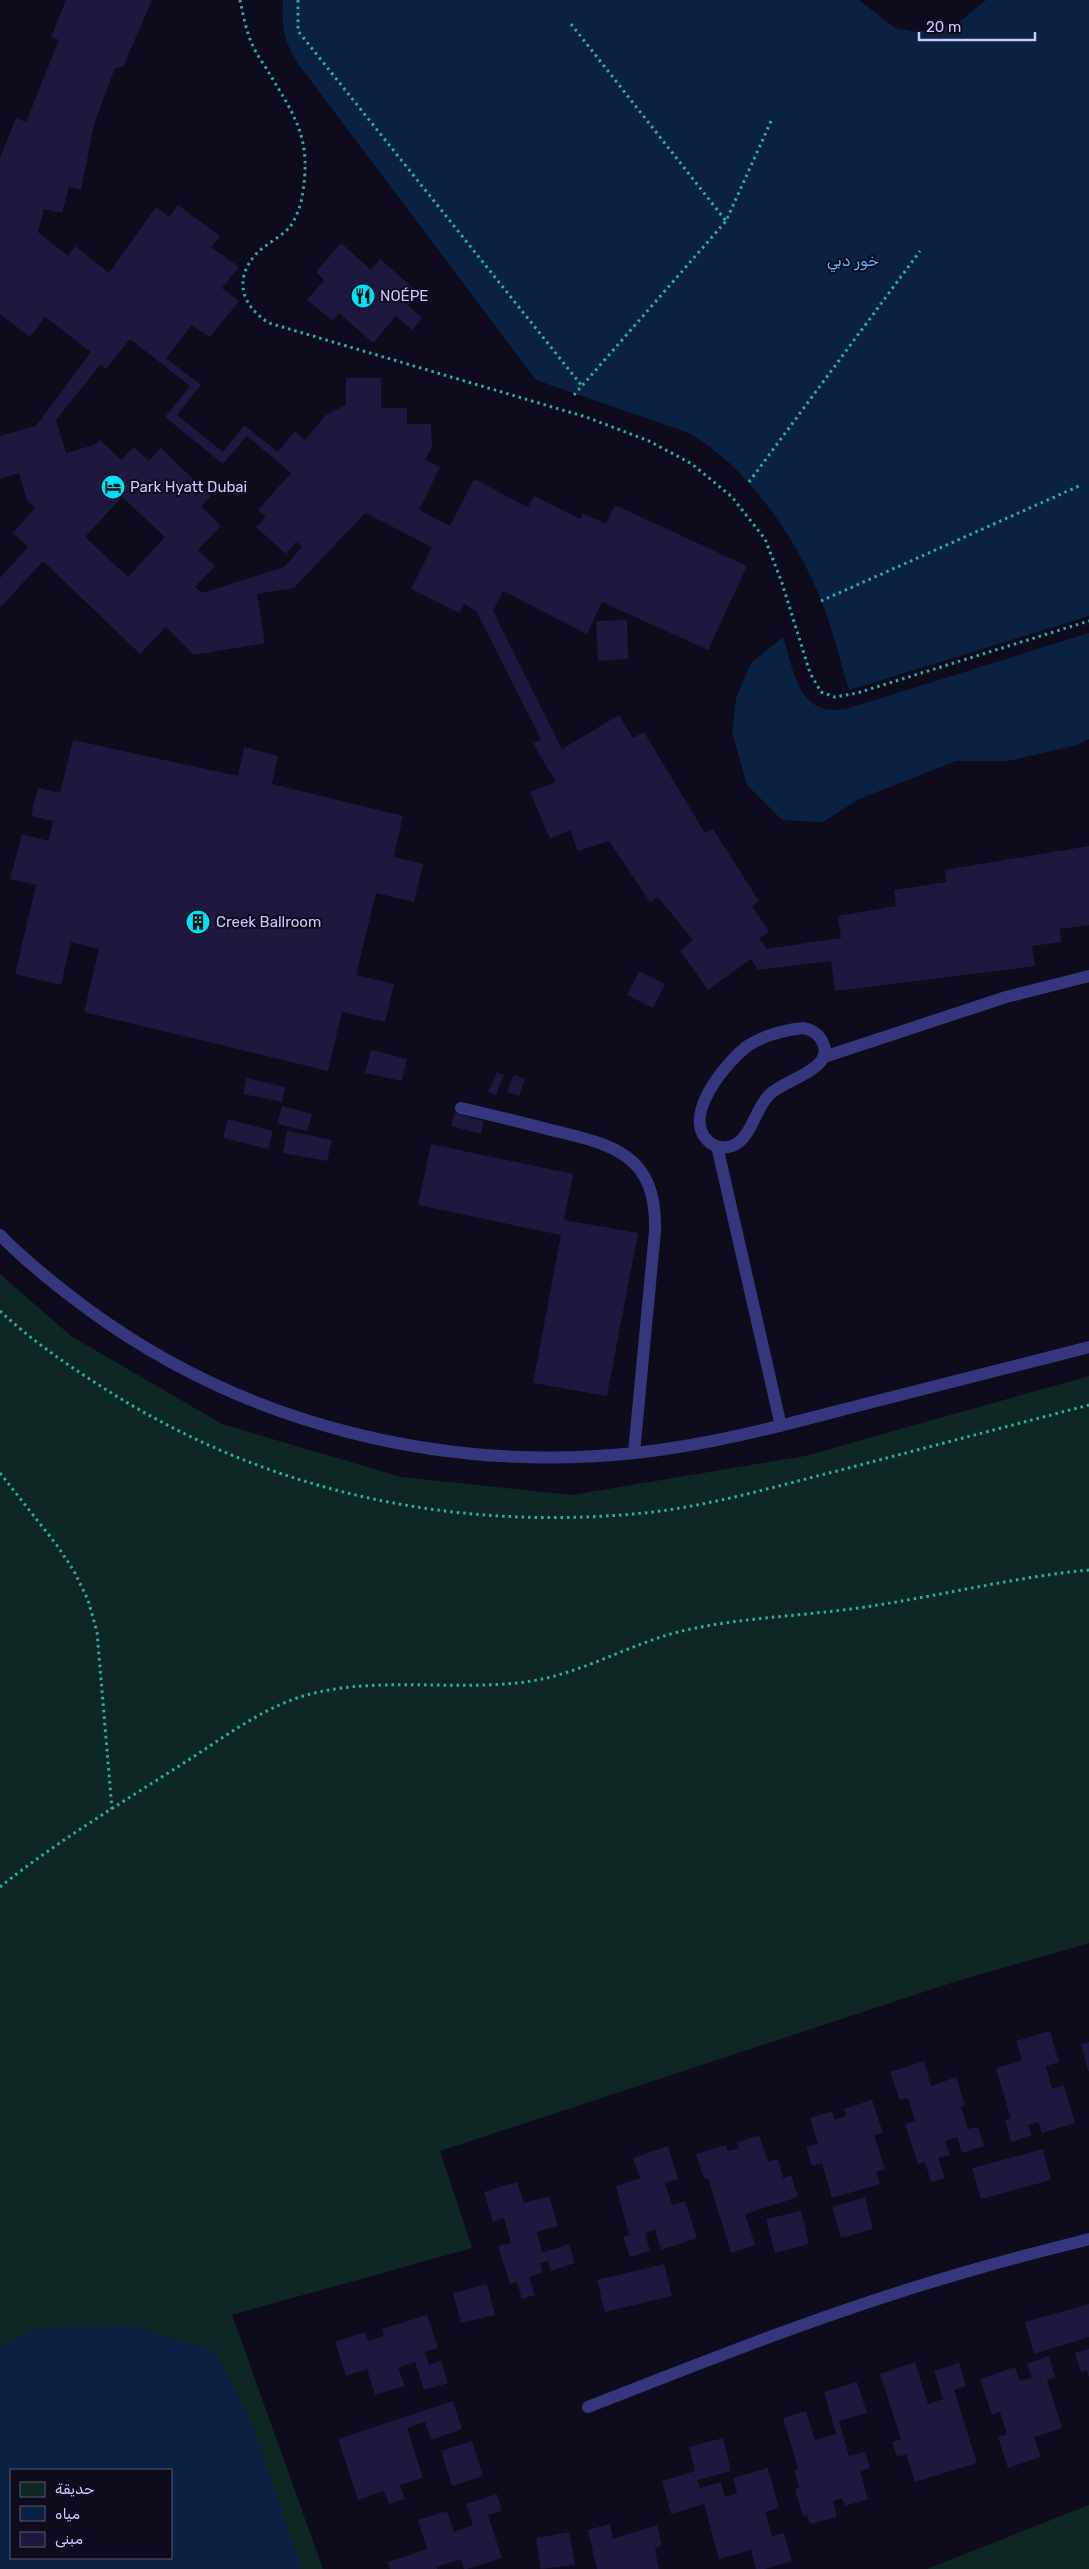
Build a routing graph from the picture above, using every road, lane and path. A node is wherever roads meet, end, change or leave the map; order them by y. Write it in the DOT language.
graph roads {
  1 [pos="240,0"];
  2 [pos="298,0"];
  3 [pos="571,24"];
  4 [pos="772,119"];
  5 [pos="726,221"];
  6 [pos="920,251"];
  7 [pos="582,386"];
  8 [pos="574,395"];
  9 [pos="749,482"];
  10 [pos="1079,486"];
  11 [pos="821,601"];
  12 [pos="1089,622"];
  13 [pos="1089,976"];
  14 [pos="824,1057"];
  15 [pos="461,1108"];
  16 [pos="717,1146"];
  17 [pos="0,1235"];
  18 [pos="1089,1346"];
  19 [pos="781,1426"];
  20 [pos="634,1453"];
  21 [pos="0,1473"];
  22 [pos="1089,1570"];
  23 [pos="112,1809"];
  24 [pos="0,1887"];
  25 [pos="1089,2239"];
  26 [pos="588,2407"];
  1 -- 12 [label="path"];
  2 -- 7 [label="path"];
  3 -- 5 [label="path"];
  4 -- 5 [label="path"];
  5 -- 7 [label="path"];
  6 -- 9 [label="path"];
  7 -- 8 [label="path"];
  10 -- 11 [label="path"];
  13 -- 14 [label="lane"];
  14 -- 16 [label="lane"];
  14 -- 16 [label="lane"];
  15 -- 20 [label="lane"];
  16 -- 19 [label="lane"];
  17 -- 20 [label="lane"];
  18 -- 19 [label="lane"];
  19 -- 20 [label="lane"];
  21 -- 23 [label="path"];
  22 -- 23 [label="path"];
  23 -- 24 [label="path"];
  25 -- 26 [label="lane"];
}
